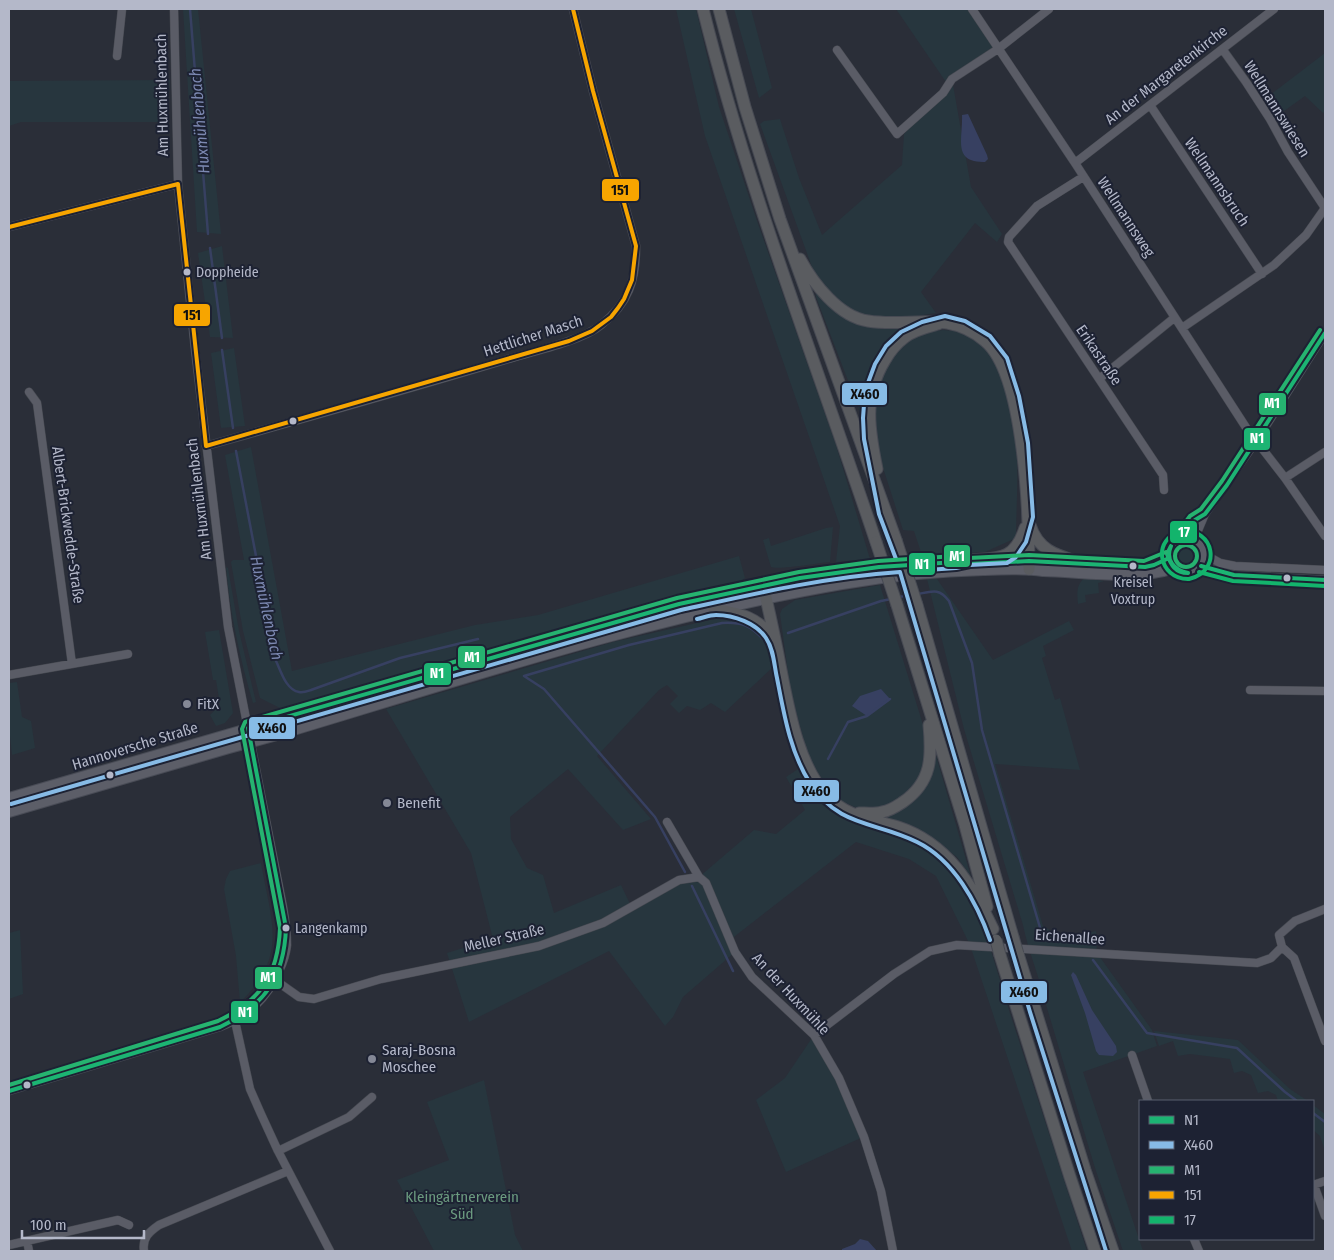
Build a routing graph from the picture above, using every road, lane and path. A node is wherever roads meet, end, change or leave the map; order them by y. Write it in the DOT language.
graph roads {
  1 [pos="122,9"];
  2 [pos="174,9"];
  3 [pos="573,9"];
  4 [pos="703,9"];
  5 [pos="719,9"];
  6 [pos="972,9"];
  7 [pos="1049,9"];
  8 [pos="1274,9"];
  9 [pos="998,49"];
  10 [pos="838,50"];
  11 [pos="1222,50"];
  12 [pos="117,56"];
  13 [pos="1150,105"];
  14 [pos="1075,164"];
  15 [pos="1083,177"];
  16 [pos="178,184"];
  17 [pos="1325,208"];
  18 [pos="780,219"];
  19 [pos="9,227"];
  20 [pos="1262,274"];
  21 [pos="1174,318"];
  22 [pos="944,322"];
  23 [pos="1182,328"];
  24 [pos="1325,333"];
  25 [pos="1099,379"];
  26 [pos="29,392"];
  27 [pos="1257,440"];
  28 [pos="206,446"];
  29 [pos="1325,452"];
  30 [pos="1285,478"];
  31 [pos="1164,490"];
  32 [pos="885,512"];
  33 [pos="1205,514"];
  34 [pos="1027,516"];
  35 [pos="1325,536"];
  36 [pos="1182,538"];
  37 [pos="1194,540"];
  38 [pos="1204,554"];
  39 [pos="1169,558"];
  40 [pos="956,562"];
  41 [pos="1085,564"];
  42 [pos="1029,565"];
  43 [pos="1201,566"];
  44 [pos="1174,568"];
  45 [pos="1325,570"];
  46 [pos="1325,580"];
  47 [pos="763,585"];
  48 [pos="766,598"];
  49 [pos="714,609"];
  50 [pos="775,641"];
  51 [pos="128,654"];
  52 [pos="72,664"];
  53 [pos="9,675"];
  54 [pos="1250,690"];
  55 [pos="1325,691"];
  56 [pos="926,698"];
  57 [pos="248,728"];
  58 [pos="250,742"];
  59 [pos="9,798"];
  60 [pos="9,812"];
  61 [pos="852,814"];
  62 [pos="667,822"];
  63 [pos="699,877"];
  64 [pos="1325,909"];
  65 [pos="994,934"];
  66 [pos="1282,947"];
  67 [pos="275,980"];
  68 [pos="235,1021"];
  69 [pos="814,1035"];
  70 [pos="1325,1040"];
  71 [pos="1132,1055"];
  72 [pos="9,1090"];
  73 [pos="372,1097"];
  74 [pos="1148,1100"];
  75 [pos="278,1151"];
  76 [pos="288,1171"];
  77 [pos="1325,1181"];
  78 [pos="1314,1185"];
  79 [pos="1325,1216"];
  80 [pos="129,1225"];
  81 [pos="27,1241"];
  82 [pos="9,1246"];
  83 [pos="30,1251"];
  84 [pos="144,1251"];
  85 [pos="330,1251"];
  86 [pos="893,1251"];
  87 [pos="1095,1251"];
  88 [pos="1113,1251"];
  1 -- 12 [label="street"];
  2 -- 16 [label="street, Am Huxmühlenbach"];
  3 -- 28 [label="street, Hettlicher Masch"];
  4 -- 56 [label="highway, bridge"];
  5 -- 18 [label="highway"];
  6 -- 9 [label="street, Wellmannsweg"];
  7 -- 9 [label="street"];
  8 -- 11 [label="street, An der Margaretenkirche"];
  9 -- 10 [label="street"];
  9 -- 14 [label="street, Wellmannsweg"];
  11 -- 13 [label="street, An der Margaretenkirche"];
  11 -- 17 [label="street, Wellmannswiesen"];
  13 -- 14 [label="street, An der Margaretenkirche"];
  13 -- 20 [label="street, Wellmannsbruch"];
  14 -- 15 [label="street, Wellmannsweg"];
  15 -- 21 [label="street, Wellmannsweg"];
  15 -- 25 [label="street, Erikastraße"];
  16 -- 19 [label="street"];
  16 -- 28 [label="street, Am Huxmühlenbach"];
  17 -- 20 [label="street, Wellmannswiesen"];
  18 -- 22 [label="highway"];
  18 -- 32 [label="highway"];
  20 -- 23 [label="street, Wellmannswiesen"];
  21 -- 23 [label="street, Wellmannsweg"];
  21 -- 25 [label="street"];
  22 -- 32 [label="highway"];
  22 -- 34 [label="highway"];
  23 -- 27 [label="street, Wellmannsweg"];
  24 -- 27 [label="street"];
  25 -- 31 [label="street, Erikastraße"];
  26 -- 52 [label="street, Albert-Brickwedde-Straße"];
  27 -- 30 [label="street, Wellmannsweg"];
  27 -- 33 [label="street"];
  28 -- 57 [label="street, Am Huxmühlenbach"];
  29 -- 30 [label="street"];
  30 -- 35 [label="street, Wellmannsweg"];
  32 -- 88 [label="highway, bridge"];
  33 -- 36 [label="street"];
  33 -- 37 [label="street"];
  34 -- 40 [label="highway"];
  34 -- 41 [label="highway"];
  34 -- 42 [label="highway"];
  36 -- 37 [label="main road"];
  36 -- 39 [label="main road"];
  37 -- 38 [label="main road"];
  38 -- 43 [label="main road"];
  38 -- 45 [label="street"];
  39 -- 41 [label="main road"];
  39 -- 44 [label="main road"];
  40 -- 42 [label="main road, Hannoversche Straße"];
  40 -- 47 [label="main road, Hannoversche Straße"];
  41 -- 42 [label="main road"];
  42 -- 44 [label="main road"];
  42 -- 48 [label="main road, Hannoversche Straße"];
  43 -- 44 [label="main road"];
  43 -- 46 [label="street"];
  47 -- 48 [label="main road"];
  47 -- 57 [label="main road, Hannoversche Straße"];
  48 -- 49 [label="main road, Hannoversche Straße"];
  48 -- 50 [label="highway"];
  49 -- 50 [label="highway"];
  49 -- 58 [label="main road, Hannoversche Straße"];
  50 -- 61 [label="highway"];
  51 -- 52 [label="street"];
  52 -- 53 [label="street"];
  54 -- 55 [label="street"];
  56 -- 61 [label="highway"];
  56 -- 65 [label="highway"];
  57 -- 58 [label="street, Am Huxmühlenbach"];
  57 -- 59 [label="main road, Hannoversche Straße"];
  58 -- 60 [label="main road, Hannoversche Straße"];
  58 -- 67 [label="street, Am Huxmühlenbach"];
  61 -- 65 [label="highway"];
  62 -- 63 [label="street, An der Huxmühle"];
  63 -- 67 [label="street, Meller Straße"];
  63 -- 69 [label="street, An der Huxmühle"];
  64 -- 66 [label="street"];
  65 -- 87 [label="highway, bridge"];
  66 -- 69 [label="street, Eichenallee"];
  66 -- 70 [label="street"];
  67 -- 68 [label="street, Am Huxmühlenbach"];
  68 -- 72 [label="street"];
  68 -- 75 [label="street"];
  69 -- 86 [label="street, An der Huxmühle"];
  71 -- 74 [label="street"];
  73 -- 75 [label="street"];
  75 -- 76 [label="street"];
  76 -- 84 [label="street"];
  76 -- 85 [label="street"];
  77 -- 78 [label="street"];
  78 -- 79 [label="street"];
  80 -- 81 [label="street"];
  81 -- 82 [label="street"];
  81 -- 83 [label="street"];
}
